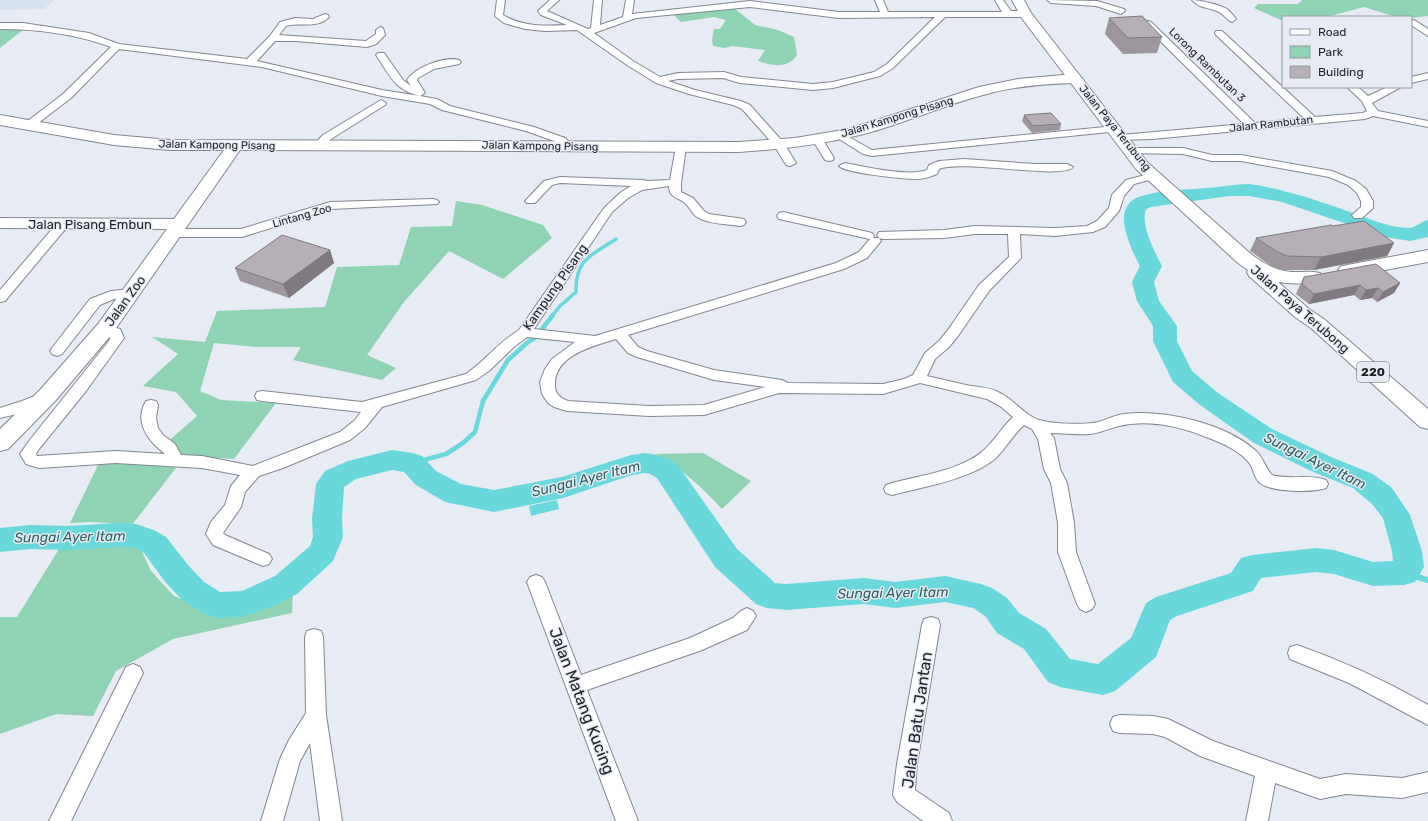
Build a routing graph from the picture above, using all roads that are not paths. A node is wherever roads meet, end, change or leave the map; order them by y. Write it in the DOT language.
graph roads {
  1 [pos="501,0"];
  2 [pos="555,0"];
  3 [pos="598,0"];
  4 [pos="630,0"];
  5 [pos="688,0"];
  6 [pos="779,0"];
  7 [pos="879,0"];
  8 [pos="999,0"];
  9 [pos="1018,0"];
  10 [pos="1051,0"];
  11 [pos="1102,0"];
  12 [pos="749,2"];
  13 [pos="1200,2"];
  14 [pos="1091,4"];
  15 [pos="687,10"];
  16 [pos="1121,11"];
  17 [pos="1196,12"];
  18 [pos="1008,14"];
  19 [pos="1025,14"];
  20 [pos="885,15"];
  21 [pos="942,15"];
  22 [pos="325,17"];
  23 [pos="627,18"];
  24 [pos="1232,19"];
  25 [pos="1146,22"];
  26 [pos="1414,23"];
  27 [pos="0,26"];
  28 [pos="380,30"];
  29 [pos="588,30"];
  30 [pos="1219,33"];
  31 [pos="1428,33"];
  32 [pos="273,38"];
  33 [pos="117,46"];
  34 [pos="381,55"];
  35 [pos="250,62"];
  36 [pos="456,62"];
  37 [pos="1428,76"];
  38 [pos="1074,79"];
  39 [pos="1412,80"];
  40 [pos="659,81"];
  41 [pos="1353,88"];
  42 [pos="1394,88"];
  43 [pos="419,92"];
  44 [pos="1367,100"];
  45 [pos="433,101"];
  46 [pos="381,103"];
  47 [pos="1372,113"];
  48 [pos="0,120"];
  49 [pos="1312,120"];
  50 [pos="1428,124"];
  51 [pos="29,125"];
  52 [pos="1251,126"];
  53 [pos="838,135"];
  54 [pos="818,139"];
  55 [pos="1122,139"];
  56 [pos="779,144"];
  57 [pos="191,146"];
  58 [pos="284,146"];
  59 [pos="317,146"];
  60 [pos="234,147"];
  61 [pos="563,147"];
  62 [pos="926,147"];
  63 [pos="681,148"];
  64 [pos="829,158"];
  65 [pos="790,163"];
  66 [pos="936,165"];
  67 [pos="845,166"];
  68 [pos="1067,167"];
  69 [pos="1153,176"];
  70 [pos="648,183"];
  71 [pos="675,183"];
  72 [pos="531,201"];
  73 [pos="433,202"];
  74 [pos="1358,215"];
  75 [pos="783,216"];
  76 [pos="740,222"];
  77 [pos="0,223"];
  78 [pos="63,224"];
  79 [pos="176,228"];
  80 [pos="1014,231"];
  81 [pos="876,237"];
  82 [pos="1428,256"];
  83 [pos="1245,259"];
  84 [pos="1313,277"];
  85 [pos="0,278"];
  86 [pos="17,278"];
  87 [pos="131,293"];
  88 [pos="0,298"];
  89 [pos="1318,324"];
  90 [pos="105,329"];
  91 [pos="535,333"];
  92 [pos="618,333"];
  93 [pos="595,340"];
  94 [pos="57,351"];
  95 [pos="919,378"];
  96 [pos="793,387"];
  97 [pos="48,395"];
  98 [pos="262,396"];
  99 [pos="376,404"];
  100 [pos="151,405"];
  101 [pos="0,413"];
  102 [pos="1022,418"];
  103 [pos="1428,421"];
  104 [pos="0,426"];
  105 [pos="1037,426"];
  106 [pos="0,443"];
  107 [pos="176,460"];
  108 [pos="253,472"];
  109 [pos="1320,484"];
  110 [pos="892,489"];
  111 [pos="263,559"];
  112 [pos="536,582"];
  113 [pos="1086,604"];
  114 [pos="748,616"];
  115 [pos="931,624"];
  116 [pos="314,637"];
  117 [pos="1297,653"];
  118 [pos="133,673"];
  119 [pos="576,686"];
  120 [pos="316,715"];
  121 [pos="1428,716"];
  122 [pos="1120,724"];
  123 [pos="1267,770"];
  124 [pos="1428,782"];
  125 [pos="60,821"];
  126 [pos="272,821"];
  127 [pos="331,821"];
  128 [pos="627,821"];
  129 [pos="941,821"];
  130 [pos="1257,821"];
  1 -- 29 [label="street"];
  2 -- 29 [label="street"];
  3 -- 29 [label="street"];
  4 -- 23 [label="street"];
  5 -- 15 [label="street"];
  6 -- 12 [label="street"];
  7 -- 20 [label="street"];
  8 -- 18 [label="street"];
  9 -- 19 [label="main road, Jalan Paya Terubung / 220"];
  10 -- 14 [label="street"];
  11 -- 14 [label="street"];
  12 -- 15 [label="street"];
  12 -- 20 [label="street"];
  13 -- 17 [label="street"];
  13 -- 24 [label="street"];
  14 -- 16 [label="street"];
  15 -- 23 [label="street"];
  18 -- 19 [label="street"];
  18 -- 21 [label="street"];
  19 -- 38 [label="main road, Jalan Paya Terubung / 220"];
  20 -- 21 [label="street"];
  21 -- 40 [label="street"];
  22 -- 32 [label="street"];
  23 -- 29 [label="street"];
  25 -- 52 [label="street, Lorong Rambutan 3"];
  26 -- 31 [label="street"];
  27 -- 33 [label="street"];
  28 -- 32 [label="street"];
  29 -- 40 [label="street"];
  30 -- 49 [label="street"];
  32 -- 35 [label="street"];
  33 -- 35 [label="street"];
  33 -- 51 [label="street"];
  34 -- 43 [label="street"];
  35 -- 45 [label="street"];
  36 -- 43 [label="street"];
  37 -- 39 [label="street"];
  38 -- 53 [label="main road, Jalan Kampong Pisang"];
  38 -- 55 [label="main road, Jalan Paya Terubung / 220"];
  40 -- 56 [label="street"];
  41 -- 44 [label="street"];
  42 -- 44 [label="street"];
  43 -- 45 [label="street"];
  44 -- 47 [label="street"];
  45 -- 61 [label="street"];
  46 -- 59 [label="street"];
  47 -- 49 [label="street, Jalan Rambutan"];
  47 -- 50 [label="street"];
  48 -- 51 [label="main road, Jalan Kampong Pisang"];
  49 -- 52 [label="street, Jalan Rambutan"];
  51 -- 57 [label="main road, Jalan Kampong Pisang"];
  52 -- 55 [label="street, Jalan Rambutan"];
  53 -- 54 [label="main road, Jalan Kampong Pisang"];
  53 -- 62 [label="street"];
  54 -- 56 [label="main road, Jalan Kampong Pisang"];
  54 -- 64 [label="street"];
  55 -- 62 [label="street"];
  55 -- 69 [label="main road, Jalan Paya Terubung / 220"];
  55 -- 74 [label="street"];
  56 -- 63 [label="main road, Jalan Kampong Pisang"];
  56 -- 65 [label="street"];
  57 -- 58 [label="main road"];
  57 -- 60 [label="main road, Jalan Kampong Pisang"];
  58 -- 59 [label="main road, Jalan Kampong Pisang"];
  58 -- 60 [label="main road, Jalan Kampong Pisang"];
  59 -- 61 [label="main road, Jalan Kampong Pisang"];
  60 -- 79 [label="main road, Jalan Zoo"];
  61 -- 63 [label="main road, Jalan Kampong Pisang"];
  62 -- 66 [label="street"];
  63 -- 71 [label="street"];
  66 -- 67 [label="street"];
  66 -- 68 [label="street"];
  69 -- 80 [label="street"];
  69 -- 83 [label="main road, Jalan Paya Terubung / 220"];
  70 -- 71 [label="street, Kampung Pisang"];
  70 -- 72 [label="street"];
  70 -- 91 [label="street, Kampung Pisang"];
  71 -- 76 [label="street"];
  73 -- 79 [label="street, Lintang Zoo"];
  75 -- 81 [label="street"];
  77 -- 78 [label="main road, Jalan Pisang Embun"];
  78 -- 79 [label="main road, Jalan Pisang Embun"];
  78 -- 86 [label="street"];
  79 -- 87 [label="main road, Jalan Zoo"];
  80 -- 81 [label="street"];
  80 -- 95 [label="street"];
  81 -- 92 [label="street"];
  82 -- 84 [label="main road"];
  83 -- 84 [label="main road"];
  83 -- 89 [label="main road, Jalan Paya Terubong / 220"];
  84 -- 89 [label="main road, 220"];
  85 -- 86 [label="street"];
  86 -- 88 [label="street"];
  87 -- 90 [label="main road, Jalan Zoo"];
  87 -- 94 [label="street"];
  89 -- 103 [label="main road, Jalan Paya Terubong / 220"];
  90 -- 97 [label="main road, Jalan Zoo"];
  90 -- 107 [label="street"];
  91 -- 93 [label="street"];
  91 -- 99 [label="street, Kampung Pisang"];
  92 -- 93 [label="street"];
  92 -- 96 [label="street"];
  93 -- 96 [label="street"];
  95 -- 96 [label="street"];
  95 -- 102 [label="street"];
  97 -- 101 [label="street"];
  97 -- 106 [label="main road, Jalan Zoo"];
  98 -- 99 [label="street, Kampung Pisang"];
  99 -- 108 [label="street"];
  100 -- 107 [label="street"];
  102 -- 105 [label="street"];
  102 -- 110 [label="street"];
  104 -- 106 [label="street"];
  105 -- 109 [label="street"];
  105 -- 113 [label="street"];
  107 -- 108 [label="street"];
  108 -- 111 [label="street"];
  112 -- 119 [label="street, Jalan Matang Kucing"];
  114 -- 119 [label="street"];
  115 -- 129 [label="street, Jalan Batu Jantan"];
  116 -- 120 [label="street"];
  117 -- 121 [label="street"];
  118 -- 125 [label="street"];
  119 -- 128 [label="street, Jalan Matang Kucing"];
  120 -- 126 [label="street"];
  120 -- 127 [label="street"];
  122 -- 123 [label="street"];
  123 -- 124 [label="street"];
  123 -- 130 [label="street"];
}
